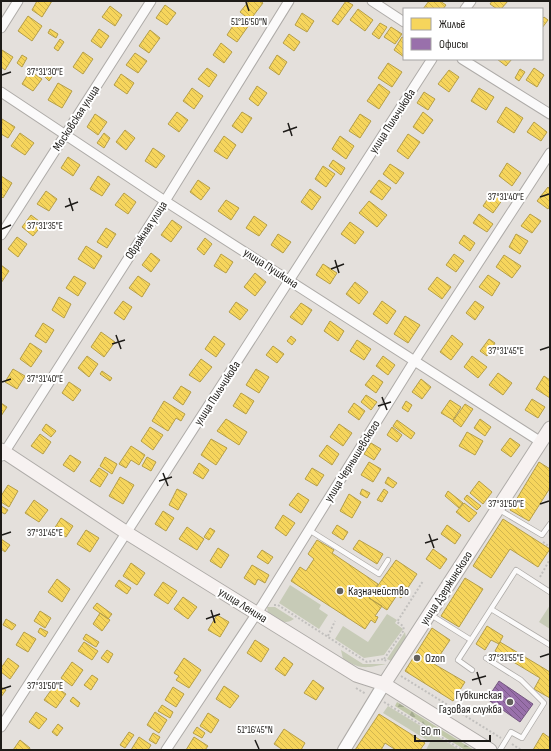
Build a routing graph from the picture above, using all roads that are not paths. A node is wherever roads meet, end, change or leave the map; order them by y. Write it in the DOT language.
graph roads {
  1 [pos="18,1"];
  2 [pos="151,1"];
  3 [pos="289,1"];
  4 [pos="372,1"];
  5 [pos="403,21"];
  6 [pos="1,28"];
  7 [pos="431,60"];
  8 [pos="464,60"];
  9 [pos="1,92"];
  10 [pos="550,114"];
  11 [pos="66,134"];
  12 [pos="550,153"];
  13 [pos="165,200"];
  14 [pos="1,235"];
  15 [pos="290,280"];
  16 [pos="415,360"];
  17 [pos="550,428"];
  18 [pos="541,442"];
  19 [pos="2,453"];
  20 [pos="497,509"];
  21 [pos="550,524"];
  22 [pos="309,530"];
  23 [pos="127,532"];
  24 [pos="388,560"];
  25 [pos="550,592"];
  26 [pos="259,609"];
  27 [pos="491,609"];
  28 [pos="429,614"];
  29 [pos="471,640"];
  30 [pos="550,645"];
  31 [pos="486,658"];
  32 [pos="472,670"];
  33 [pos="384,684"];
  34 [pos="1,727"];
  35 [pos="166,750"];
  36 [pos="344,750"];
  37 [pos="490,750"];
  38 [pos="500,750"];
  1 -- 6 [label="street"];
  2 -- 11 [label="street, Московская улица"];
  3 -- 13 [label="street, Овражная улица"];
  4 -- 5 [label="street"];
  7 -- 15 [label="street, улица Пильчикова"];
  8 -- 10 [label="street"];
  9 -- 11 [label="street, улица Пушкина"];
  11 -- 13 [label="street, улица Пушкина"];
  11 -- 14 [label="street, Московская улица"];
  12 -- 16 [label="street, улица Чернышевского"];
  13 -- 15 [label="street, улица Пушкина"];
  13 -- 19 [label="street, Овражная улица"];
  15 -- 16 [label="street, улица Пушкина"];
  15 -- 23 [label="street, улица Пильчикова"];
  16 -- 18 [label="street, улица Пушкина"];
  16 -- 22 [label="street, улица Чернышевского"];
  17 -- 18 [label="main road, улица Дзержинского"];
  18 -- 20 [label="main road, улица Дзержинского"];
  19 -- 23 [label="main road, улица Ленина"];
  20 -- 21 [label="lane"];
  20 -- 28 [label="main road, улица Дзержинского"];
  22 -- 24 [label="lane"];
  22 -- 26 [label="street, улица Чернышевского"];
  23 -- 26 [label="main road, улица Ленина"];
  23 -- 34 [label="street, улица Пильчикова"];
  25 -- 27 [label="lane"];
  26 -- 33 [label="main road, улица Ленина"];
  26 -- 35 [label="street, улица Чернышевского"];
  27 -- 29 [label="lane"];
  27 -- 30 [label="lane"];
  28 -- 29 [label="lane"];
  28 -- 33 [label="main road, улица Дзержинского"];
  29 -- 32 [label="lane"];
  31 -- 38 [label="lane"];
  33 -- 36 [label="street, улица Дзержинского"];
  33 -- 37 [label="main road, улица Ленина"];
}
